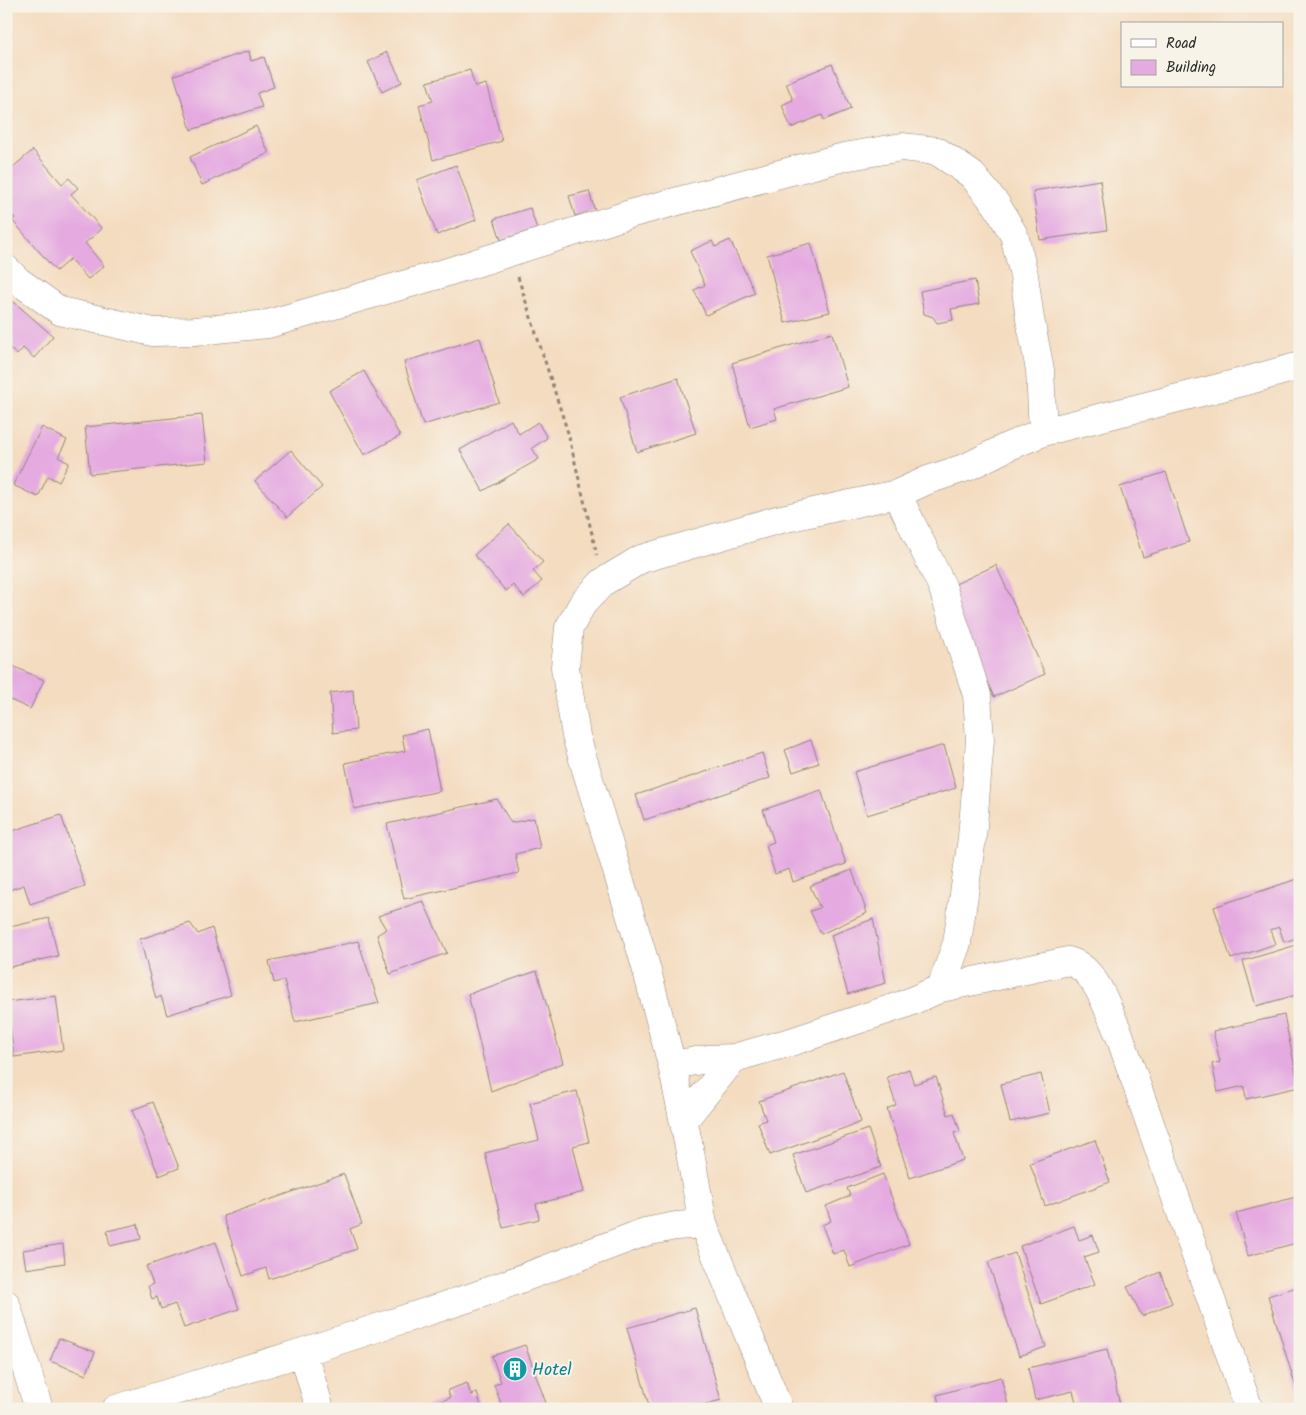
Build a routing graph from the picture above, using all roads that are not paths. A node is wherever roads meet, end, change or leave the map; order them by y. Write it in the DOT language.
graph roads {
  1 [pos="6,269"];
  2 [pos="1300,366"];
  3 [pos="1043,432"];
  4 [pos="897,494"];
  5 [pos="941,988"];
  6 [pos="734,1058"];
  7 [pos="672,1065"];
  8 [pos="684,1120"];
  9 [pos="703,1224"];
  10 [pos="6,1304"];
  11 [pos="303,1352"];
  12 [pos="39,1409"];
  13 [pos="116,1409"];
  14 [pos="320,1409"];
  15 [pos="779,1409"];
  16 [pos="1249,1409"];
  1 -- 3 [label="street"];
  2 -- 3 [label="street"];
  3 -- 4 [label="street"];
  4 -- 5 [label="street"];
  4 -- 7 [label="street"];
  5 -- 6 [label="street"];
  5 -- 16 [label="street"];
  6 -- 7 [label="street"];
  6 -- 8 [label="street"];
  7 -- 8 [label="street"];
  8 -- 9 [label="street"];
  9 -- 11 [label="street"];
  9 -- 15 [label="street"];
  10 -- 12 [label="street"];
  11 -- 13 [label="street"];
  11 -- 14 [label="street"];
}
